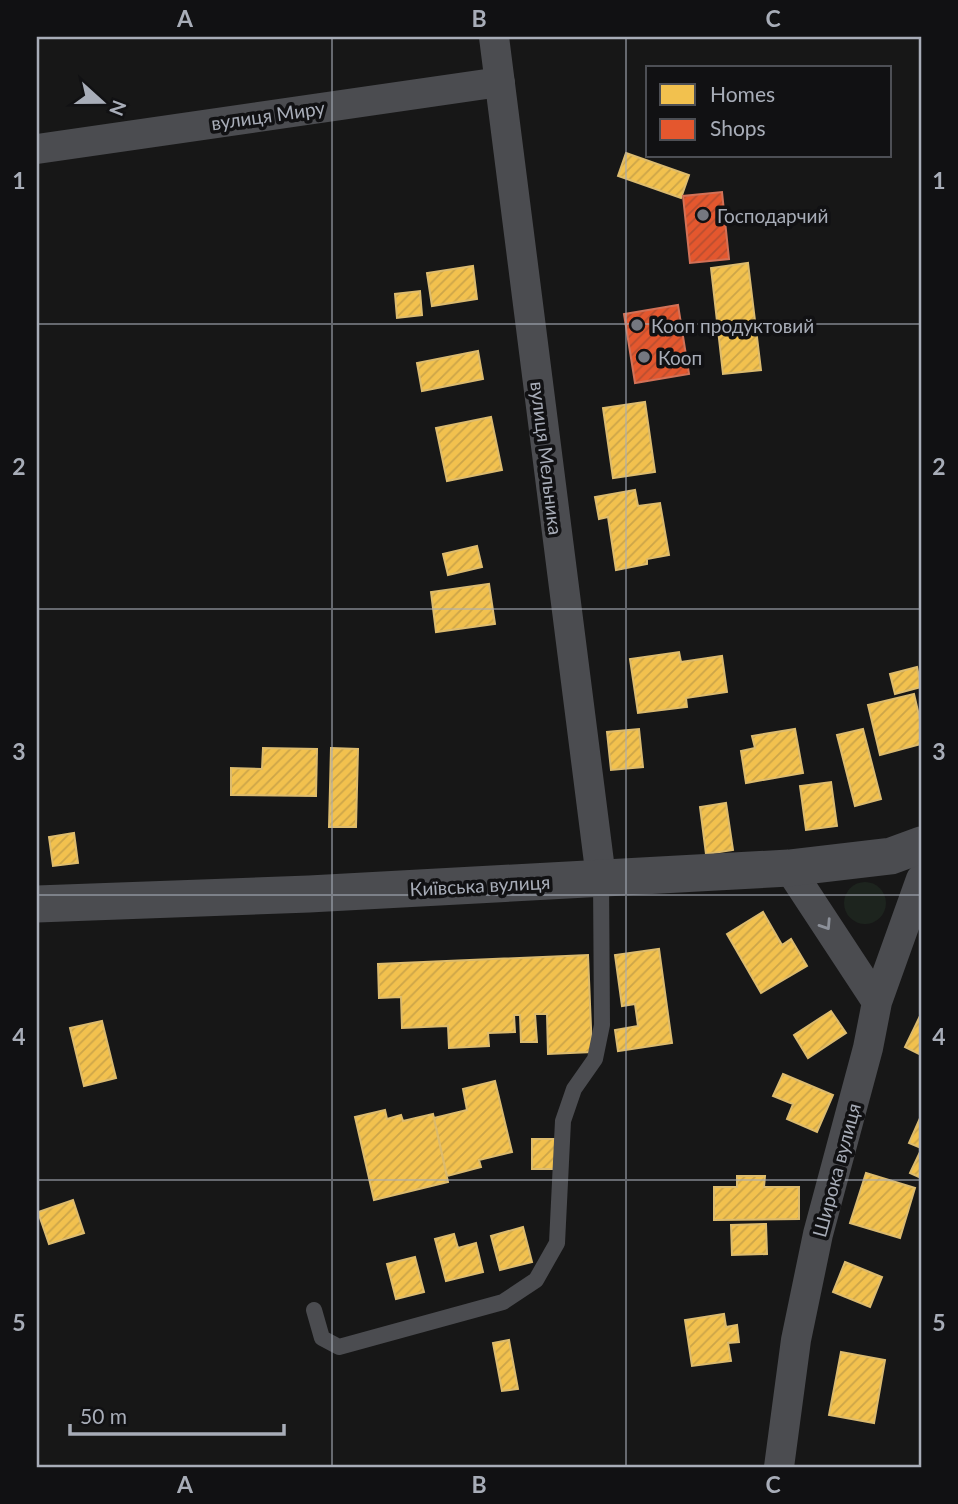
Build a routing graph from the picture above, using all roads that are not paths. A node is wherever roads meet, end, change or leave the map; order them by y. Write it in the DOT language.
graph roads {
  1 [pos="494,37"];
  2 [pos="500,82"];
  3 [pos="37,149"];
  4 [pos="921,845"];
  5 [pos="789,868"];
  6 [pos="601,878"];
  7 [pos="921,879"];
  8 [pos="37,904"];
  9 [pos="877,1002"];
  10 [pos="314,1310"];
  11 [pos="779,1467"];
  1 -- 2 [label="street, вулиця Мельника"];
  2 -- 3 [label="street, вулиця Миру"];
  2 -- 6 [label="street, вулиця Мельника"];
  4 -- 5 [label="street, Київська вулиця"];
  5 -- 6 [label="street, Київська вулиця"];
  5 -- 9 [label="street, one-way"];
  6 -- 8 [label="street, Київська вулиця"];
  6 -- 10 [label="lane"];
  7 -- 9 [label="street, Широка вулиця"];
  9 -- 11 [label="street, Широка вулиця"];
}
